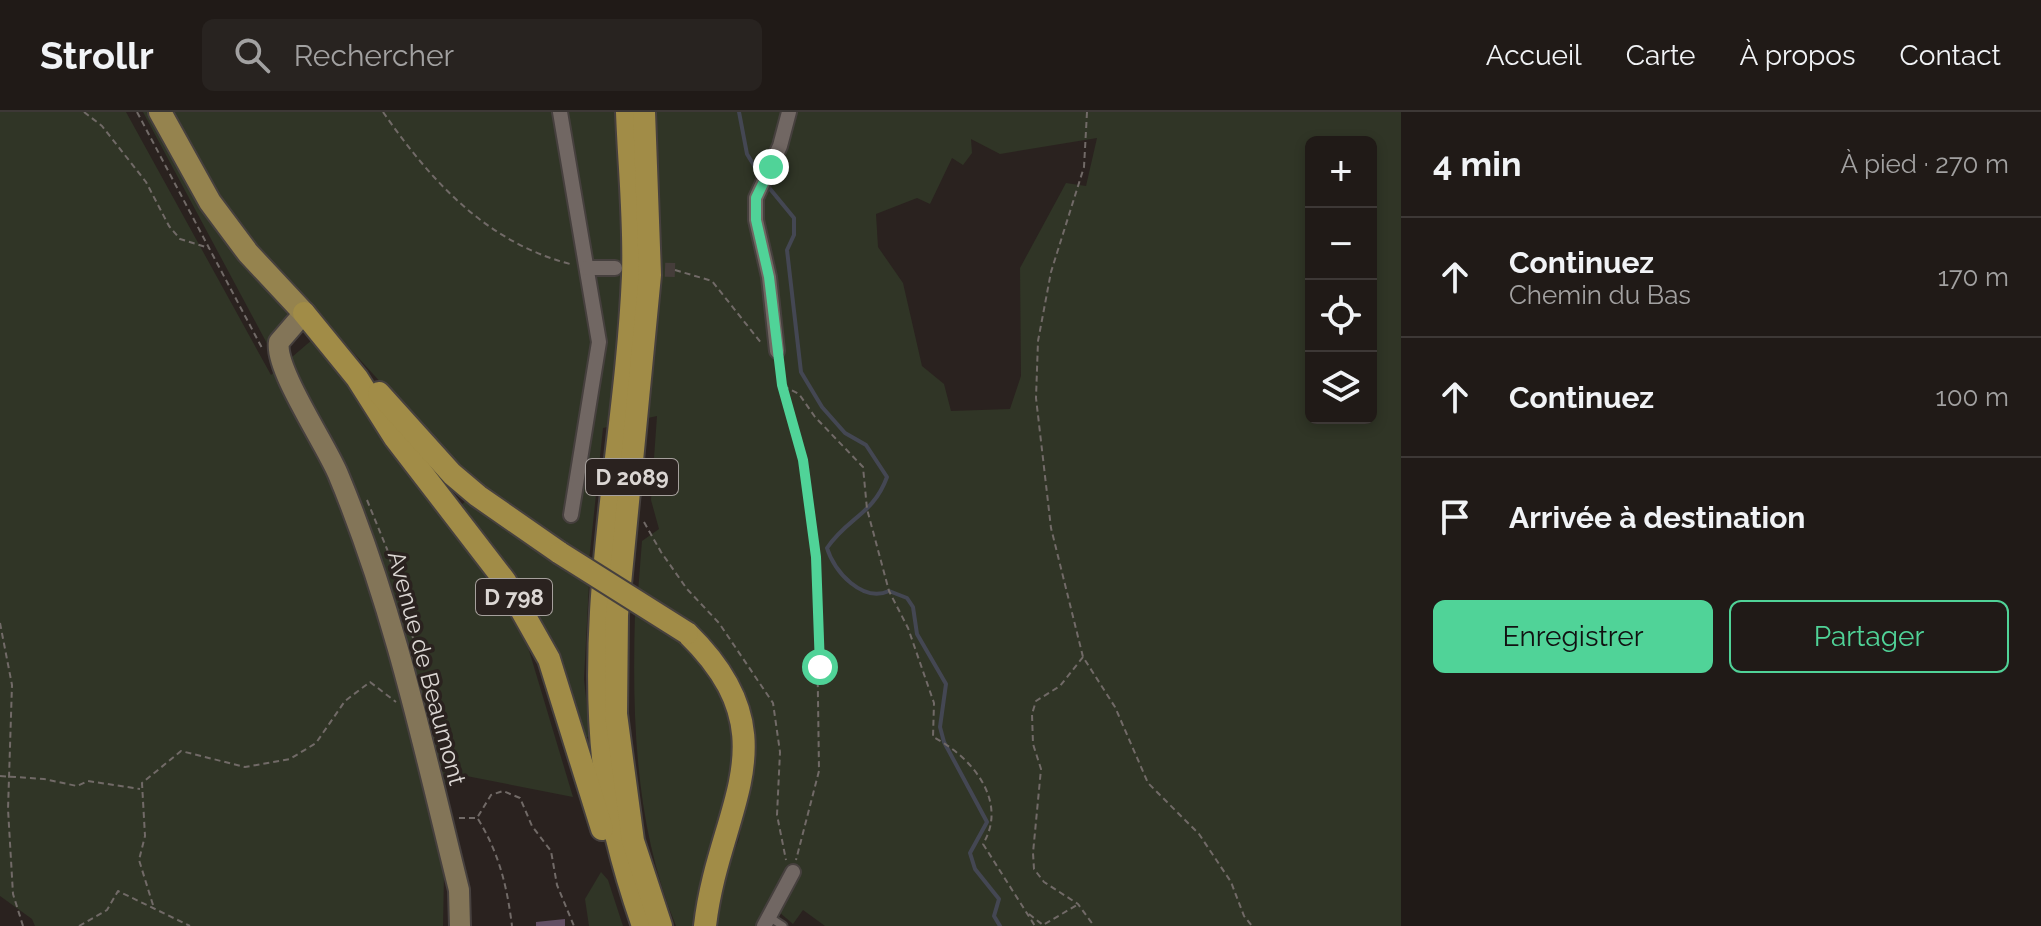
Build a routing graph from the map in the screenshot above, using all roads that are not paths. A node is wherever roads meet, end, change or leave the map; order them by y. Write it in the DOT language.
graph roads {
  1 [pos="160,112"];
  2 [pos="560,112"];
  3 [pos="627,112"];
  4 [pos="644,112"];
  5 [pos="789,112"];
  6 [pos="587,268"];
  7 [pos="615,268"];
  8 [pos="304,313"];
  9 [pos="777,351"];
  10 [pos="571,515"];
  11 [pos="793,872"];
  12 [pos="766,921"];
  13 [pos="460,926"];
  14 [pos="640,926"];
  15 [pos="661,926"];
  16 [pos="705,926"];
  17 [pos="783,926"];
  1 -- 8 [label="main road"];
  2 -- 6 [label="street"];
  3 -- 14 [label="highway, D 2089"];
  4 -- 15 [label="highway, D 2089"];
  5 -- 9 [label="street"];
  6 -- 7 [label="street"];
  6 -- 10 [label="street"];
  8 -- 13 [label="main road, Avenue de Beaumont"];
  8 -- 14 [label="highway, D 798"];
  8 -- 16 [label="highway, D 798, bridge"];
  11 -- 12 [label="street"];
  12 -- 17 [label="lane"];
}
